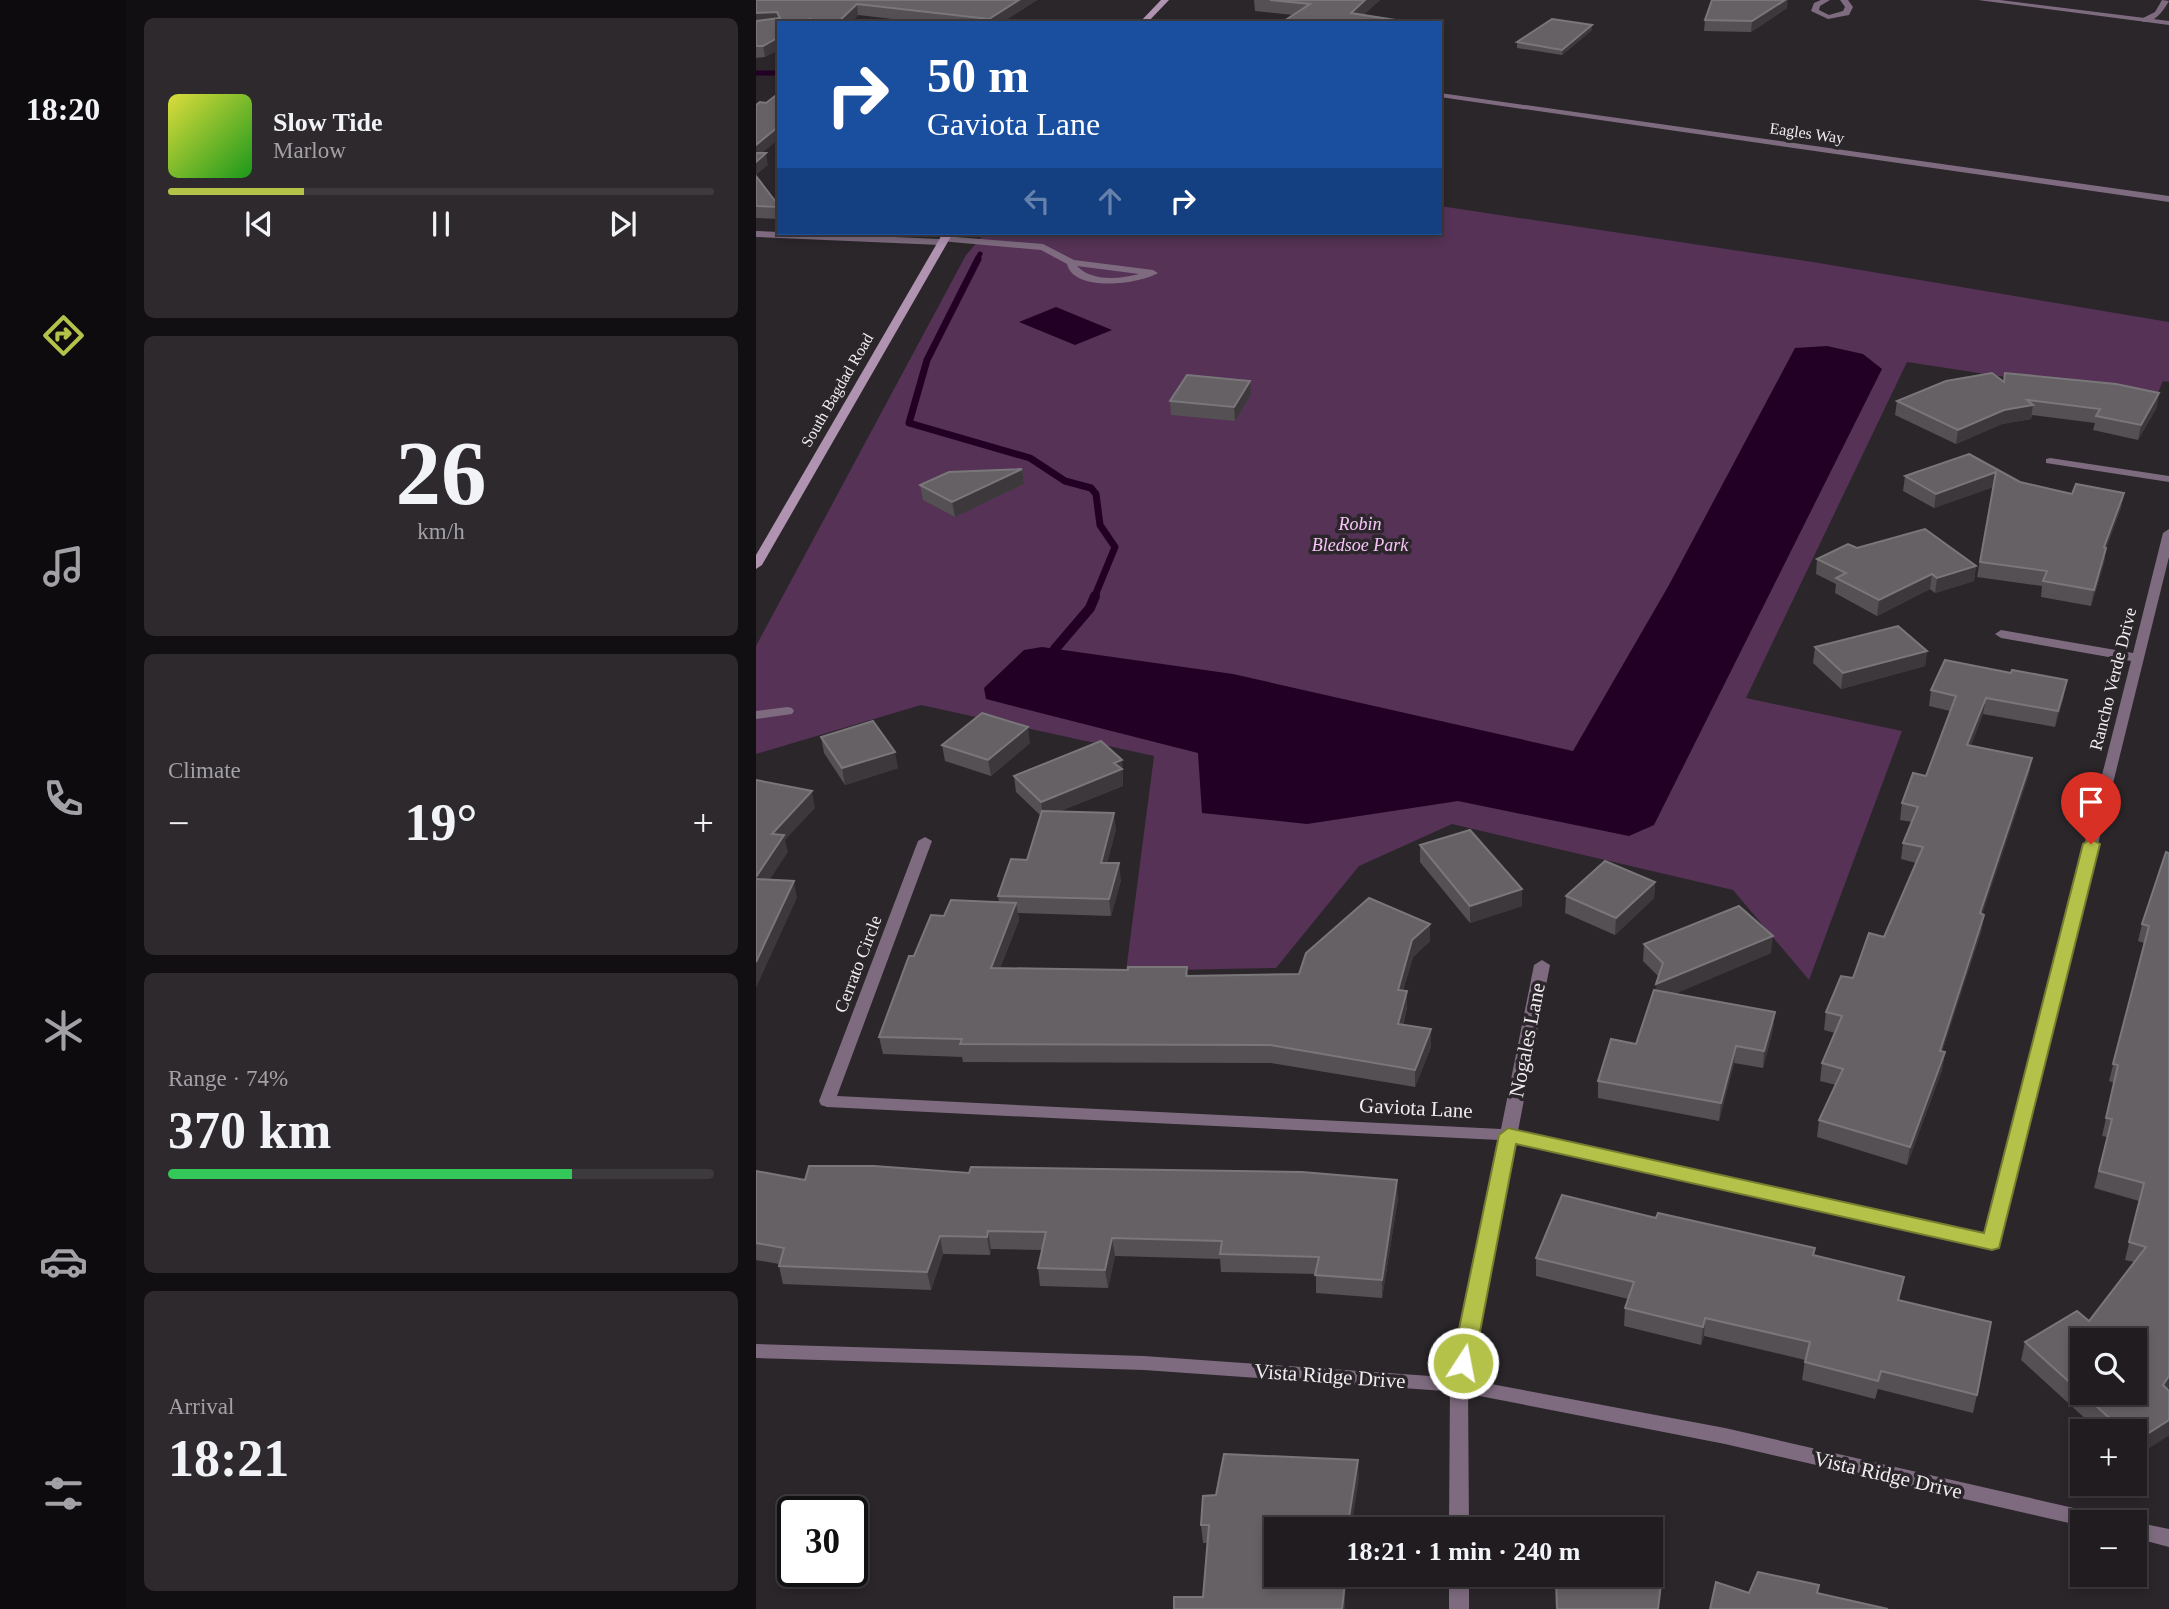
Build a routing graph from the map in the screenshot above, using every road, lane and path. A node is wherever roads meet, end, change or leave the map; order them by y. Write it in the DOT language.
graph roads {
  1 [pos="1165,0"];
  2 [pos="1826,0"];
  3 [pos="1844,0"];
  4 [pos="1982,0"];
  5 [pos="2166,0"];
  6 [pos="2054,4"];
  7 [pos="2146,20"];
  8 [pos="1145,21"];
  9 [pos="2169,23"];
  10 [pos="1442,95"];
  11 [pos="2169,198"];
  12 [pos="756,234"];
  13 [pos="777,234"];
  14 [pos="825,235"];
  15 [pos="944,238"];
  16 [pos="1072,263"];
  17 [pos="2050,461"];
  18 [pos="2169,479"];
  19 [pos="2169,533"];
  20 [pos="756,565"];
  21 [pos="2001,634"];
  22 [pos="2138,658"];
  23 [pos="787,711"];
  24 [pos="756,715"];
  25 [pos="925,841"];
  26 [pos="1542,965"];
  27 [pos="827,1101"];
  28 [pos="1508,1135"];
  29 [pos="1992,1242"];
  30 [pos="756,1351"];
  31 [pos="1459,1385"];
  32 [pos="2070,1515"];
  33 [pos="1459,1517"];
  34 [pos="2147,1533"];
  35 [pos="2169,1538"];
  36 [pos="1459,1587"];
  37 [pos="1458,1609"];
  1 -- 8 [label="main road"];
  2 -- 3 [label="street"];
  4 -- 6 [label="street"];
  5 -- 7 [label="street"];
  6 -- 7 [label="street"];
  7 -- 9 [label="street"];
  10 -- 11 [label="street, Eagles Way"];
  12 -- 13 [label="street"];
  14 -- 15 [label="street"];
  15 -- 16 [label="street"];
  15 -- 20 [label="main road, South Bagdad Road"];
  16 -- 16 [label="street"];
  17 -- 18 [label="street"];
  19 -- 22 [label="street, Rancho Verde Drive"];
  21 -- 22 [label="street"];
  22 -- 29 [label="street, Rancho Verde Drive"];
  23 -- 24 [label="street"];
  25 -- 27 [label="street, Cerrato Circle"];
  26 -- 28 [label="street, Nogales Lane"];
  27 -- 28 [label="street, Gaviota Lane"];
  28 -- 29 [label="street, Gaviota Lane"];
  28 -- 31 [label="street, Nogales Lane"];
  30 -- 31 [label="street, Vista Ridge Drive"];
  31 -- 32 [label="street, Vista Ridge Drive"];
  31 -- 33 [label="street, Nogales Lane"];
  34 -- 35 [label="street"];
  36 -- 37 [label="street"];
}
